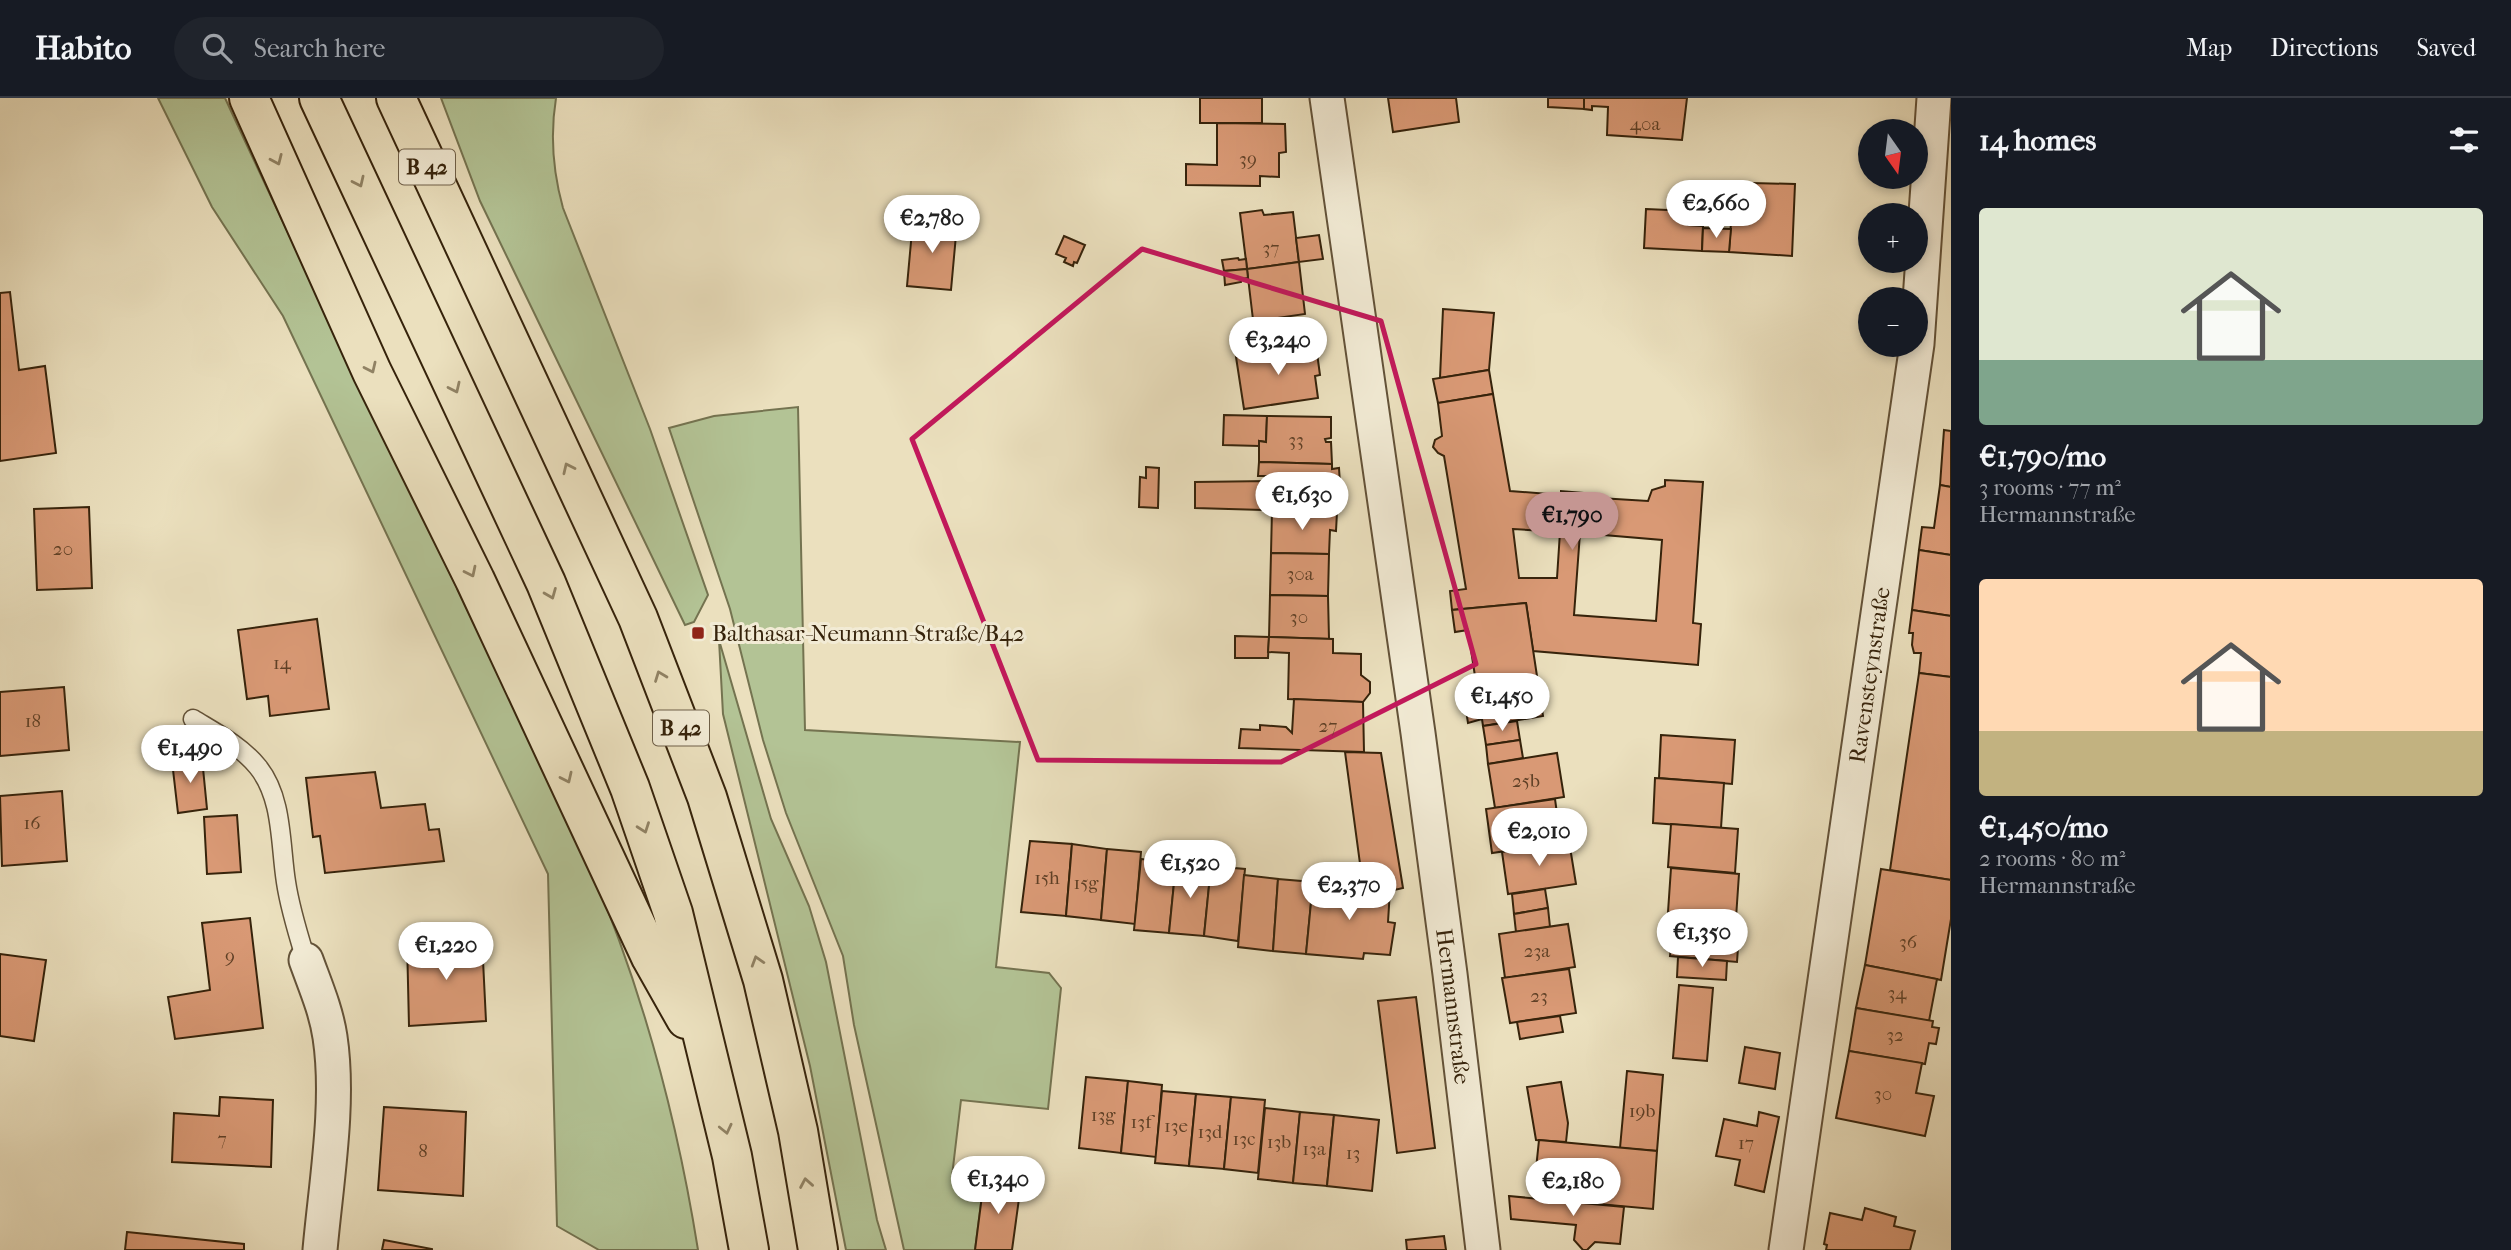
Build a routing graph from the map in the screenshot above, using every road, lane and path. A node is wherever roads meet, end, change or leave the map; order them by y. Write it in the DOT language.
graph roads {
  1 [pos="249,98"];
  2 [pos="319,98"];
  3 [pos="396,98"];
  4 [pos="1327,98"];
  5 [pos="1934,98"];
  6 [pos="193,719"];
  7 [pos="306,960"];
  8 [pos="711,1063"];
  9 [pos="320,1250"];
  10 [pos="749,1250"];
  11 [pos="818,1250"];
  12 [pos="1483,1250"];
  13 [pos="1786,1250"];
  1 -- 8 [label="highway, one-way"];
  2 -- 8 [label="highway, one-way"];
  11 -- 3 [label="highway, B 42, one-way"];
  4 -- 12 [label="street, Hermannstraße"];
  5 -- 13 [label="street, Ravensteynstraße"];
  6 -- 7 [label="lane"];
  7 -- 9 [label="street"];
  8 -- 10 [label="highway, one-way"];
}
